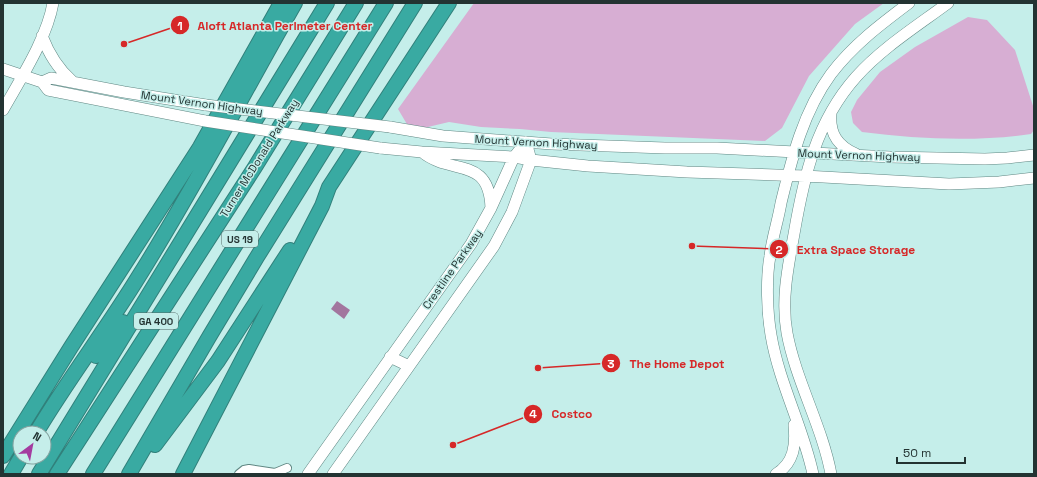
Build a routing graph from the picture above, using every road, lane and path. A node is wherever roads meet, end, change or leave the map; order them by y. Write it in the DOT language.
graph roads {
  1 [pos="53,3"];
  2 [pos="281,3"];
  3 [pos="295,3"];
  4 [pos="327,3"];
  5 [pos="356,3"];
  6 [pos="386,3"];
  7 [pos="415,3"];
  8 [pos="448,3"];
  9 [pos="909,3"];
  10 [pos="948,3"];
  11 [pos="42,36"];
  12 [pos="3,69"];
  13 [pos="22,76"];
  14 [pos="42,82"];
  15 [pos="72,82"];
  16 [pos="3,110"];
  17 [pos="831,110"];
  18 [pos="526,142"];
  19 [pos="422,152"];
  20 [pos="793,152"];
  21 [pos="812,154"];
  22 [pos="1034,155"];
  23 [pos="861,156"];
  24 [pos="514,157"];
  25 [pos="532,160"];
  26 [pos="787,176"];
  27 [pos="805,176"];
  28 [pos="1034,178"];
  29 [pos="328,187"];
  30 [pos="491,208"];
  31 [pos="155,284"];
  32 [pos="390,357"];
  33 [pos="409,366"];
  34 [pos="794,411"];
  35 [pos="45,418"];
  36 [pos="41,425"];
  37 [pos="3,456"];
  38 [pos="16,465"];
  39 [pos="287,468"];
  40 [pos="11,474"];
  41 [pos="39,474"];
  42 [pos="57,474"];
  43 [pos="93,474"];
  44 [pos="129,474"];
  45 [pos="133,474"];
  46 [pos="184,474"];
  47 [pos="239,474"];
  48 [pos="275,474"];
  49 [pos="308,474"];
  50 [pos="333,474"];
  51 [pos="776,474"];
  52 [pos="813,474"];
  53 [pos="831,474"];
  1 -- 11 [label="main road"];
  2 -- 37 [label="highway"];
  3 -- 35 [label="highway"];
  4 -- 31 [label="highway"];
  5 -- 42 [label="highway, Turner McDonald Parkway / GA 400"];
  6 -- 43 [label="highway, US 19"];
  7 -- 44 [label="highway, US 19"];
  8 -- 29 [label="highway"];
  9 -- 20 [label="main road"];
  10 -- 17 [label="main road"];
  11 -- 13 [label="main road"];
  11 -- 15 [label="main road"];
  12 -- 13 [label="main road, Mount Vernon Highway"];
  13 -- 14 [label="main road, Mount Vernon Highway"];
  13 -- 16 [label="main road"];
  14 -- 15 [label="main road, Mount Vernon Highway"];
  14 -- 19 [label="main road, Mount Vernon Highway, bridge"];
  15 -- 18 [label="main road, Mount Vernon Highway, bridge"];
  17 -- 21 [label="main road"];
  17 -- 23 [label="main road"];
  18 -- 20 [label="main road, Mount Vernon Highway"];
  18 -- 24 [label="main road, Crestline Parkway"];
  18 -- 25 [label="main road"];
  19 -- 24 [label="main road, Mount Vernon Highway"];
  19 -- 30 [label="main road"];
  20 -- 21 [label="main road, Mount Vernon Highway"];
  20 -- 26 [label="main road"];
  21 -- 23 [label="main road, Mount Vernon Highway"];
  21 -- 27 [label="main road"];
  22 -- 23 [label="main road, Mount Vernon Highway"];
  24 -- 25 [label="main road, Mount Vernon Highway"];
  24 -- 30 [label="main road, Crestline Parkway"];
  25 -- 26 [label="main road, Mount Vernon Highway"];
  25 -- 33 [label="main road, Crestline Parkway"];
  26 -- 27 [label="main road, Mount Vernon Highway"];
  26 -- 34 [label="main road"];
  27 -- 28 [label="main road, Mount Vernon Highway"];
  27 -- 53 [label="main road"];
  29 -- 45 [label="highway"];
  29 -- 46 [label="highway"];
  30 -- 32 [label="main road, Crestline Parkway"];
  31 -- 35 [label="highway"];
  31 -- 41 [label="highway"];
  32 -- 33 [label="main road"];
  32 -- 49 [label="main road, Crestline Parkway"];
  33 -- 50 [label="main road, Crestline Parkway"];
  34 -- 51 [label="main road"];
  34 -- 52 [label="main road"];
  35 -- 36 [label="highway"];
  38 -- 40 [label="highway"];
  39 -- 48 [label="street"];
  47 -- 48 [label="street"];
}
